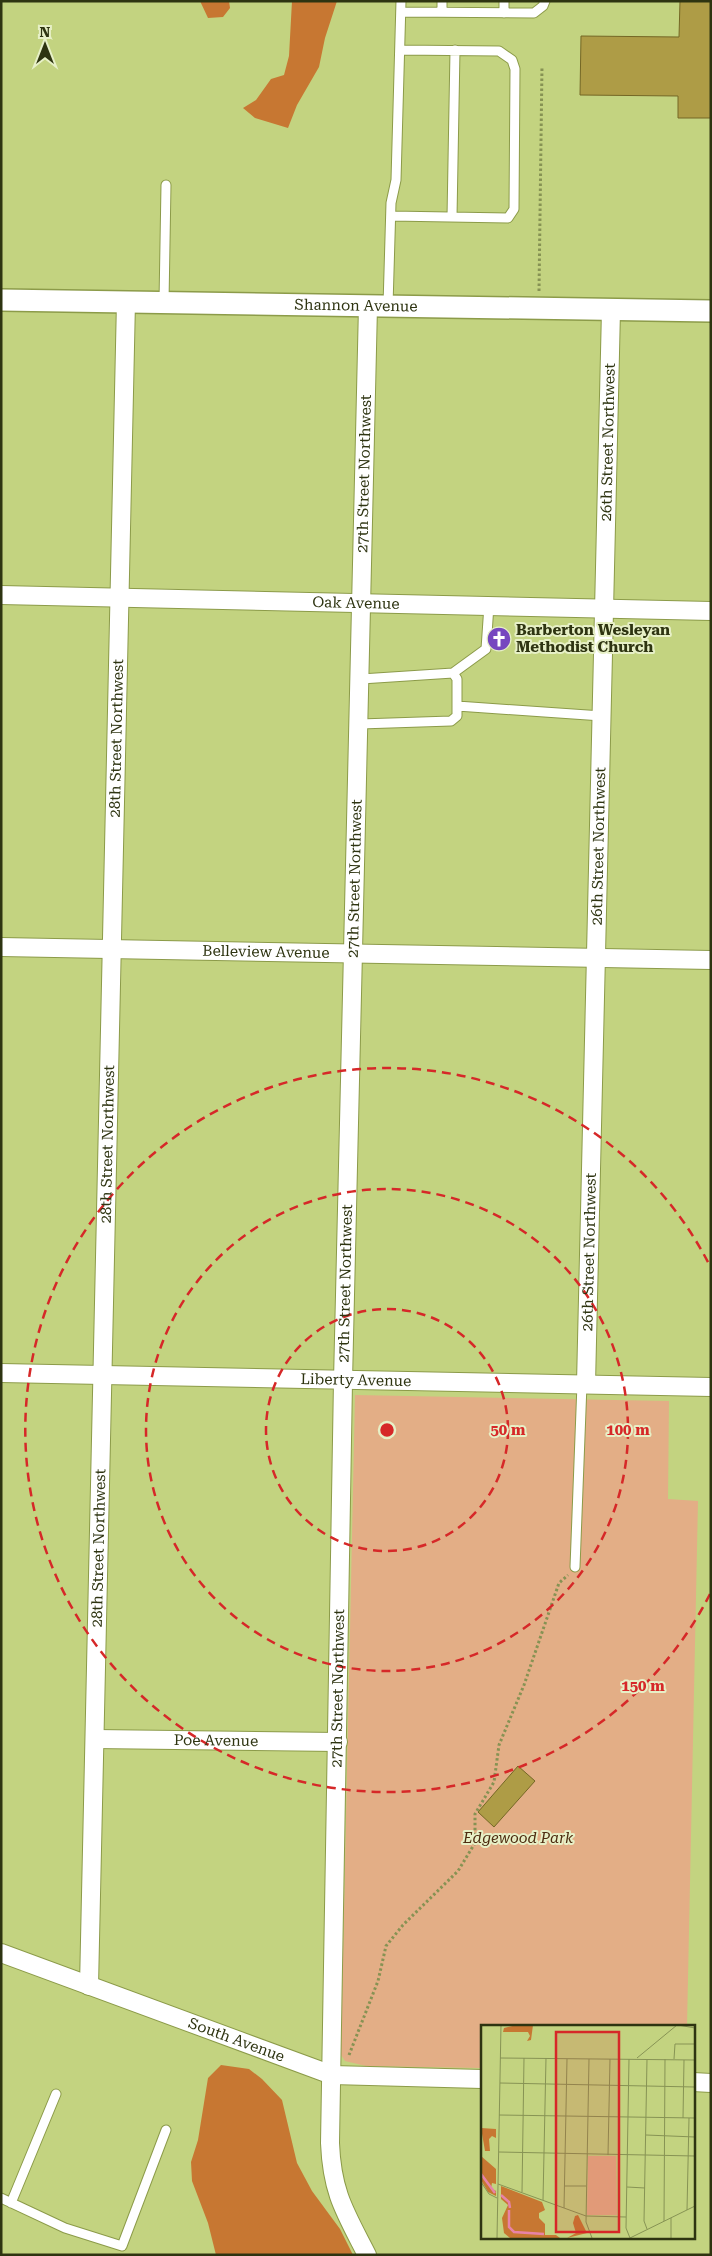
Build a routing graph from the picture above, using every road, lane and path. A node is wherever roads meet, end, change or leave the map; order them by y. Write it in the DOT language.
graph roads {
  1 [pos="401,1"];
  2 [pos="442,1"];
  3 [pos="504,1"];
  4 [pos="545,1"];
  5 [pos="401,12"];
  6 [pos="442,12"];
  7 [pos="504,13"];
  8 [pos="400,50"];
  9 [pos="456,50"];
  10 [pos="542,66"];
  11 [pos="166,185"];
  12 [pos="391,216"];
  13 [pos="452,217"];
  14 [pos="539,291"];
  15 [pos="1,300"];
  16 [pos="126,301"];
  17 [pos="164,302"];
  18 [pos="378,306"];
  19 [pos="611,310"];
  20 [pos="711,311"];
  21 [pos="1,595"];
  22 [pos="119,597"];
  23 [pos="362,602"];
  24 [pos="488,605"];
  25 [pos="604,608"];
  26 [pos="711,611"];
  27 [pos="453,673"];
  28 [pos="361,679"];
  29 [pos="457,706"];
  30 [pos="602,716"];
  31 [pos="360,724"];
  32 [pos="1,947"];
  33 [pos="111,949"];
  34 [pos="354,954"];
  35 [pos="597,959"];
  36 [pos="711,960"];
  37 [pos="1,1373"];
  38 [pos="103,1375"];
  39 [pos="343,1381"];
  40 [pos="584,1384"];
  41 [pos="711,1387"];
  42 [pos="575,1567"];
  43 [pos="95,1739"];
  44 [pos="338,1742"];
  45 [pos="1,1953"];
  46 [pos="89,1986"];
  47 [pos="332,2074"];
  48 [pos="481,2079"];
  49 [pos="694,2082"];
  50 [pos="711,2083"];
  51 [pos="56,2094"];
  52 [pos="166,2130"];
  53 [pos="1,2198"];
  54 [pos="11,2203"];
  55 [pos="367,2255"];
  1 -- 5 [label="lane"];
  2 -- 6 [label="lane"];
  3 -- 7 [label="lane"];
  4 -- 7 [label="lane"];
  5 -- 6 [label="lane"];
  5 -- 8 [label="lane"];
  6 -- 7 [label="lane"];
  8 -- 9 [label="lane"];
  8 -- 12 [label="lane"];
  9 -- 13 [label="lane"];
  9 -- 13 [label="lane"];
  10 -- 14 [label="path"];
  11 -- 17 [label="lane"];
  12 -- 13 [label="lane"];
  12 -- 18 [label="lane"];
  15 -- 16 [label="street, Shannon Avenue"];
  16 -- 17 [label="street, Shannon Avenue"];
  16 -- 22 [label="street, 28th Street Northwest"];
  17 -- 18 [label="street, Shannon Avenue"];
  18 -- 19 [label="street, Shannon Avenue"];
  18 -- 23 [label="street, 27th Street Northwest"];
  19 -- 20 [label="street, Shannon Avenue"];
  19 -- 25 [label="street, 26th Street Northwest"];
  21 -- 22 [label="street, Oak Avenue"];
  22 -- 23 [label="street, Oak Avenue"];
  22 -- 33 [label="street, 28th Street Northwest"];
  23 -- 24 [label="street, Oak Avenue"];
  23 -- 28 [label="street, 27th Street Northwest"];
  24 -- 25 [label="street, Oak Avenue"];
  24 -- 27 [label="lane"];
  25 -- 26 [label="street, Oak Avenue"];
  25 -- 30 [label="street, 26th Street Northwest"];
  27 -- 28 [label="lane"];
  27 -- 29 [label="lane"];
  28 -- 31 [label="street, 27th Street Northwest"];
  29 -- 30 [label="lane"];
  29 -- 31 [label="lane"];
  30 -- 35 [label="street, 26th Street Northwest"];
  31 -- 34 [label="street, 27th Street Northwest"];
  32 -- 33 [label="street, Belleview Avenue"];
  33 -- 34 [label="street, Belleview Avenue"];
  33 -- 38 [label="street, 28th Street Northwest"];
  34 -- 35 [label="street, Belleview Avenue"];
  34 -- 39 [label="street, 27th Street Northwest"];
  35 -- 36 [label="street, Belleview Avenue"];
  35 -- 40 [label="street, 26th Street Northwest"];
  37 -- 38 [label="street, Liberty Avenue"];
  38 -- 39 [label="street, Liberty Avenue"];
  38 -- 43 [label="street, 28th Street Northwest"];
  39 -- 40 [label="street, Liberty Avenue"];
  39 -- 44 [label="street, 27th Street Northwest"];
  40 -- 41 [label="street, Liberty Avenue"];
  40 -- 42 [label="lane"];
  42 -- 47 [label="path"];
  43 -- 44 [label="street, Poe Avenue"];
  43 -- 46 [label="street, 28th Street Northwest"];
  44 -- 47 [label="street, 27th Street Northwest"];
  45 -- 46 [label="street, South Avenue"];
  46 -- 47 [label="street, South Avenue"];
  47 -- 48 [label="street, South Avenue"];
  47 -- 55 [label="street, 27th Street Northwest"];
  49 -- 50 [label="street"];
  51 -- 54 [label="lane"];
  52 -- 54 [label="lane"];
  53 -- 54 [label="lane"];
}
